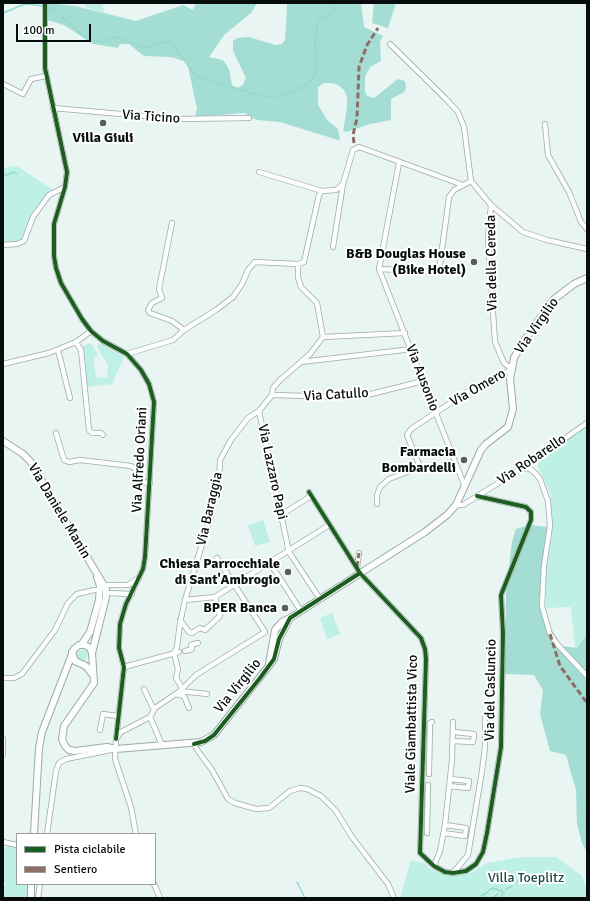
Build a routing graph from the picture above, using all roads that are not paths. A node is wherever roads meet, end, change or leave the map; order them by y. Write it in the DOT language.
graph roads {
  1 [pos="45,3"];
  2 [pos="390,44"];
  3 [pos="46,76"];
  4 [pos="3,84"];
  5 [pos="53,108"];
  6 [pos="249,118"];
  7 [pos="545,124"];
  8 [pos="399,163"];
  9 [pos="259,172"];
  10 [pos="471,181"];
  11 [pos="343,184"];
  12 [pos="463,184"];
  13 [pos="65,187"];
  14 [pos="322,191"];
  15 [pos="491,205"];
  16 [pos="172,223"];
  17 [pos="587,229"];
  18 [pos="3,245"];
  19 [pos="333,247"];
  20 [pos="587,249"];
  21 [pos="298,264"];
  22 [pos="379,270"];
  23 [pos="587,278"];
  24 [pos="184,330"];
  25 [pos="91,331"];
  26 [pos="406,333"];
  27 [pos="323,337"];
  28 [pos="76,342"];
  29 [pos="58,350"];
  30 [pos="412,350"];
  31 [pos="127,354"];
  32 [pos="301,362"];
  33 [pos="3,364"];
  34 [pos="512,369"];
  35 [pos="424,381"];
  36 [pos="272,396"];
  37 [pos="70,398"];
  38 [pos="259,411"];
  39 [pos="436,413"];
  40 [pos="587,423"];
  41 [pos="56,434"];
  42 [pos="102,435"];
  43 [pos="3,441"];
  44 [pos="521,469"];
  45 [pos="150,483"];
  46 [pos="466,487"];
  47 [pos="477,496"];
  48 [pos="377,504"];
  49 [pos="456,505"];
  50 [pos="280,515"];
  51 [pos="329,525"];
  52 [pos="289,552"];
  53 [pos="359,553"];
  54 [pos="217,558"];
  55 [pos="270,564"];
  56 [pos="94,568"];
  57 [pos="358,570"];
  58 [pos="139,578"];
  59 [pos="105,585"];
  60 [pos="236,587"];
  61 [pos="100,590"];
  62 [pos="107,593"];
  63 [pos="132,594"];
  64 [pos="215,597"];
  65 [pos="320,599"];
  66 [pos="185,600"];
  67 [pos="301,611"];
  68 [pos="180,620"];
  69 [pos="265,632"];
  70 [pos="276,637"];
  71 [pos="198,643"];
  72 [pos="82,644"];
  73 [pos="185,651"];
  74 [pos="72,652"];
  75 [pos="176,653"];
  76 [pos="92,655"];
  77 [pos="82,664"];
  78 [pos="124,667"];
  79 [pos="587,676"];
  80 [pos="3,678"];
  81 [pos="63,679"];
  82 [pos="90,689"];
  83 [pos="144,689"];
  84 [pos="179,691"];
  85 [pos="207,694"];
  86 [pos="189,708"];
  87 [pos="154,710"];
  88 [pos="117,716"];
  89 [pos="150,717"];
  90 [pos="485,718"];
  91 [pos="432,722"];
  92 [pos="453,722"];
  93 [pos="100,730"];
  94 [pos="453,732"];
  95 [pos="464,733"];
  96 [pos="3,739"];
  97 [pos="116,739"];
  98 [pos="452,741"];
  99 [pos="463,741"];
  100 [pos="194,744"];
  101 [pos="162,745"];
  102 [pos="424,747"];
  103 [pos="431,747"];
  104 [pos="116,750"];
  105 [pos="3,754"];
  106 [pos="429,774"];
  107 [pos="450,779"];
  108 [pos="459,780"];
  109 [pos="428,785"];
  110 [pos="449,786"];
  111 [pos="459,787"];
  112 [pos="427,808"];
  113 [pos="445,825"];
  114 [pos="456,827"];
  115 [pos="34,833"];
  116 [pos="47,833"];
  117 [pos="136,833"];
  118 [pos="427,833"];
  119 [pos="443,833"];
  120 [pos="455,835"];
  121 [pos="3,842"];
  122 [pos="16,845"];
  123 [pos="434,866"];
  124 [pos="453,873"];
  125 [pos="31,885"];
  126 [pos="40,885"];
  127 [pos="154,885"];
  128 [pos="31,898"];
  129 [pos="38,898"];
  130 [pos="160,898"];
  131 [pos="394,898"];
  1 -- 3 [label="street, Via Alfredo Oriani"];
  2 -- 10 [label="street"];
  3 -- 4 [label="street"];
  3 -- 5 [label="street, Via Alfredo Oriani"];
  5 -- 6 [label="street, Via Ticino"];
  5 -- 13 [label="street, Via Alfredo Oriani"];
  7 -- 17 [label="street"];
  8 -- 11 [label="street"];
  8 -- 12 [label="street"];
  8 -- 22 [label="street"];
  9 -- 14 [label="street"];
  10 -- 12 [label="street"];
  10 -- 15 [label="street, Via della Cereda"];
  11 -- 14 [label="street"];
  11 -- 19 [label="street"];
  12 -- 22 [label="street"];
  13 -- 18 [label="street"];
  13 -- 25 [label="street, Via Alfredo Oriani"];
  14 -- 21 [label="street"];
  15 -- 20 [label="street"];
  15 -- 34 [label="street, Via della Cereda"];
  16 -- 24 [label="street"];
  21 -- 24 [label="street"];
  21 -- 27 [label="street"];
  22 -- 26 [label="street, Via Ausonio"];
  23 -- 34 [label="main road, Via Virgilio"];
  24 -- 31 [label="street"];
  25 -- 28 [label="street"];
  25 -- 31 [label="street, Via Alfredo Oriani"];
  26 -- 27 [label="street"];
  26 -- 30 [label="street, Via Ausonio"];
  27 -- 32 [label="street, Via Lazzaro Papi"];
  28 -- 29 [label="street"];
  28 -- 42 [label="street"];
  29 -- 33 [label="street"];
  29 -- 37 [label="street"];
  30 -- 32 [label="street"];
  30 -- 35 [label="street, Via Ausonio"];
  31 -- 45 [label="street, Via Alfredo Oriani"];
  32 -- 36 [label="street, Via Lazzaro Papi"];
  34 -- 39 [label="street, Via Omero"];
  34 -- 46 [label="main road, Via Virgilio"];
  35 -- 36 [label="street, Via Catullo"];
  35 -- 39 [label="street, Via Ausonio"];
  36 -- 38 [label="street, Via Lazzaro Papi"];
  38 -- 50 [label="street, Via Lazzaro Papi"];
  38 -- 66 [label="street, Via Baraggia"];
  39 -- 46 [label="street, Via Ausonio"];
  39 -- 48 [label="street, Via Omero"];
  40 -- 44 [label="street, Via Robarello"];
  41 -- 45 [label="street, Via Alfredo Oriani"];
  43 -- 56 [label="main road, Via Daniele Manin"];
  44 -- 47 [label="street, Via Robarello"];
  44 -- 79 [label="street"];
  45 -- 58 [label="street, Via Alfredo Oriani"];
  46 -- 49 [label="main road, Via Virgilio"];
  47 -- 49 [label="street, Via Robarello"];
  47 -- 124 [label="street, Via del Casluncio"];
  49 -- 57 [label="main road, Via Virgilio"];
  50 -- 51 [label="street, Viale Giambattista Vico"];
  50 -- 52 [label="street, Via Lazzaro Papi"];
  51 -- 52 [label="street"];
  51 -- 57 [label="street, Viale Giambattista Vico"];
  52 -- 55 [label="street"];
  52 -- 65 [label="street, Via Lazzaro Papi"];
  53 -- 57 [label="street"];
  54 -- 60 [label="street"];
  55 -- 60 [label="street"];
  55 -- 67 [label="street"];
  56 -- 59 [label="main road, Via Daniele Manin"];
  56 -- 61 [label="main road, Via Daniele Manin"];
  57 -- 65 [label="main road, Via Virgilio"];
  57 -- 102 [label="street, Viale Giambattista Vico"];
  58 -- 59 [label="street"];
  58 -- 63 [label="street, Via Alfredo Oriani"];
  59 -- 61 [label="street"];
  59 -- 62 [label="main road, Via Daniele Manin"];
  60 -- 64 [label="street"];
  60 -- 69 [label="street"];
  61 -- 72 [label="main road, Via Daniele Manin"];
  61 -- 80 [label="street"];
  62 -- 63 [label="street"];
  62 -- 76 [label="main road, Via Daniele Manin"];
  63 -- 78 [label="street, Via Alfredo Oriani"];
  64 -- 66 [label="street"];
  64 -- 68 [label="street"];
  65 -- 67 [label="main road, Via Virgilio"];
  66 -- 68 [label="street, Via Baraggia"];
  67 -- 70 [label="main road, Via Virgilio"];
  68 -- 75 [label="street, Via Baraggia"];
  69 -- 70 [label="street"];
  69 -- 84 [label="street"];
  70 -- 100 [label="main road, Via Virgilio"];
  71 -- 73 [label="street"];
  72 -- 74 [label="main road"];
  72 -- 76 [label="main road"];
  74 -- 77 [label="main road"];
  74 -- 81 [label="main road"];
  75 -- 78 [label="street"];
  75 -- 84 [label="street, Via Baraggia"];
  76 -- 77 [label="main road"];
  76 -- 82 [label="main road"];
  77 -- 81 [label="main road"];
  77 -- 82 [label="main road"];
  78 -- 88 [label="street, Via Alfredo Oriani"];
  81 -- 115 [label="main road"];
  82 -- 104 [label="main road, Via Virgilio"];
  83 -- 87 [label="street"];
  84 -- 85 [label="street"];
  84 -- 86 [label="street"];
  84 -- 87 [label="street"];
  87 -- 89 [label="street"];
  88 -- 93 [label="street"];
  88 -- 97 [label="street, Via Alfredo Oriani"];
  89 -- 97 [label="street"];
  89 -- 101 [label="street"];
  90 -- 124 [label="street, Via del Casluncio"];
  91 -- 103 [label="street"];
  92 -- 94 [label="street"];
  94 -- 95 [label="street"];
  94 -- 98 [label="street"];
  95 -- 99 [label="street"];
  95 -- 99 [label="street"];
  96 -- 105 [label="street"];
  97 -- 104 [label="street, Via Alfredo Oriani"];
  98 -- 99 [label="street"];
  98 -- 107 [label="street"];
  100 -- 101 [label="main road, Via Virgilio"];
  100 -- 131 [label="street"];
  101 -- 104 [label="main road, Via Virgilio"];
  102 -- 103 [label="street"];
  102 -- 112 [label="street, Viale Giambattista Vico"];
  103 -- 106 [label="street"];
  104 -- 116 [label="street"];
  104 -- 117 [label="street, Via Alfredo Oriani"];
  107 -- 108 [label="street"];
  107 -- 110 [label="street"];
  108 -- 111 [label="street"];
  108 -- 111 [label="street"];
  109 -- 112 [label="street"];
  110 -- 111 [label="street"];
  110 -- 113 [label="street"];
  112 -- 118 [label="street"];
  112 -- 123 [label="street, Viale Giambattista Vico"];
  113 -- 114 [label="street"];
  113 -- 119 [label="street"];
  114 -- 120 [label="street"];
  114 -- 120 [label="street"];
  119 -- 120 [label="street"];
  119 -- 123 [label="street"];
  121 -- 122 [label="street"];
  123 -- 124 [label="street"];
  125 -- 128 [label="main road"];
  126 -- 129 [label="street"];
  127 -- 130 [label="street"];
}
